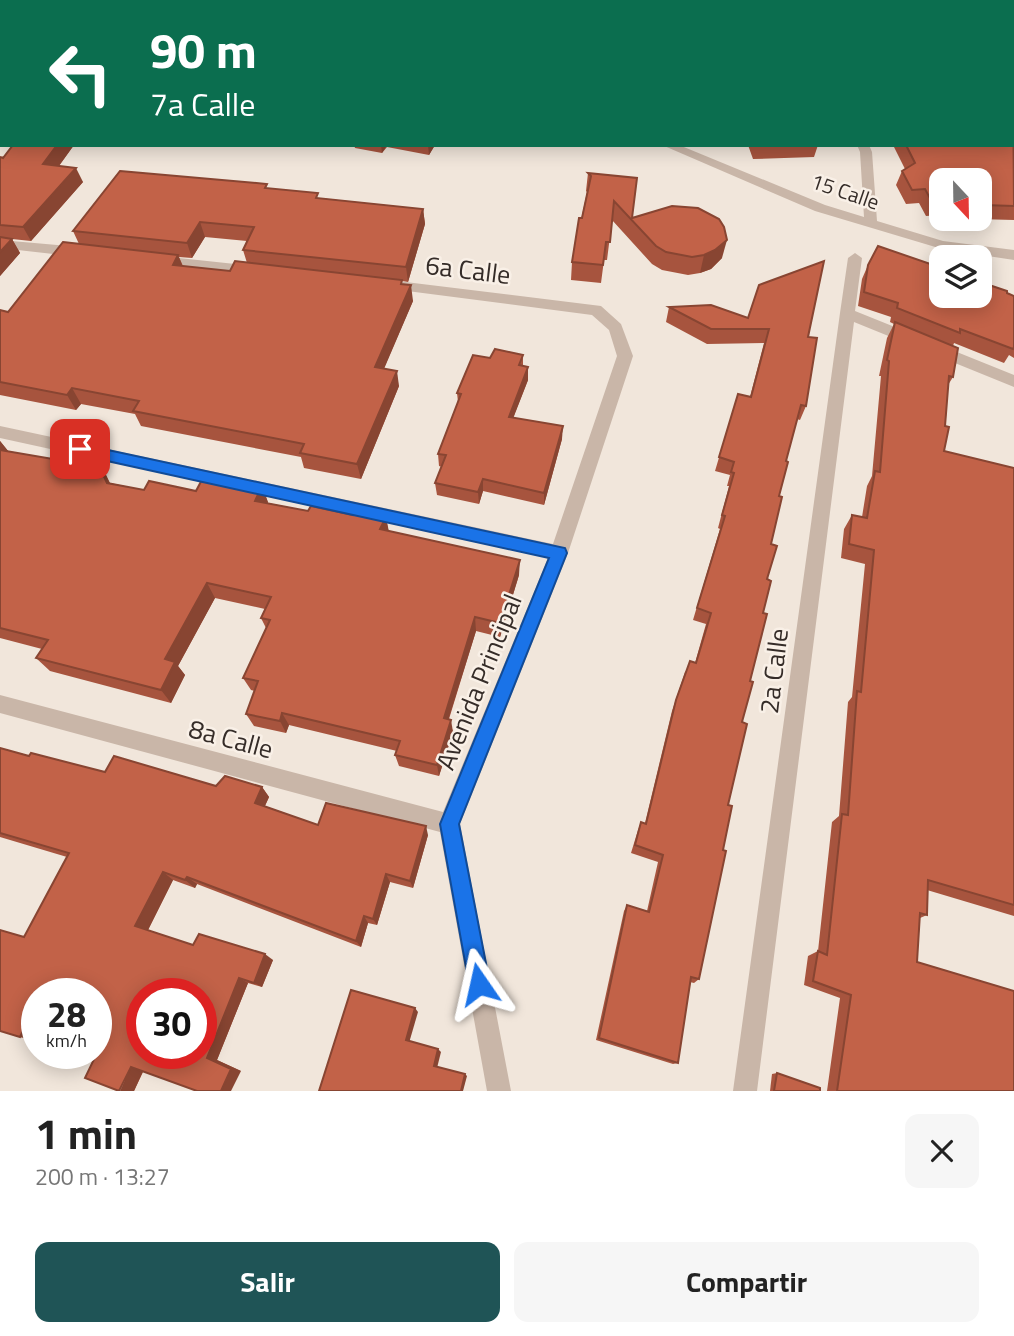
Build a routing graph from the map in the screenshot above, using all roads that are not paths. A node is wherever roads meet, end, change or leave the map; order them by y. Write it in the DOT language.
graph roads {
  1 [pos="673,147"];
  2 [pos="864,147"];
  3 [pos="871,223"];
  4 [pos="0,244"];
  5 [pos="96,254"];
  6 [pos="1014,256"];
  7 [pos="855,258"];
  8 [pos="150,260"];
  9 [pos="273,273"];
  10 [pos="369,283"];
  11 [pos="596,310"];
  12 [pos="847,313"];
  13 [pos="1014,381"];
  14 [pos="0,432"];
  15 [pos="559,553"];
  16 [pos="0,705"];
  17 [pos="450,824"];
  18 [pos="499,1091"];
  19 [pos="745,1091"];
  1 -- 3 [label="street, 15 Calle"];
  2 -- 3 [label="street"];
  3 -- 6 [label="street, 15 Calle"];
  4 -- 5 [label="street"];
  7 -- 12 [label="street, 2a Calle"];
  8 -- 9 [label="street"];
  10 -- 11 [label="street, 6a Calle"];
  11 -- 15 [label="street, Avenida Principal"];
  12 -- 13 [label="street"];
  12 -- 19 [label="street, 2a Calle"];
  14 -- 15 [label="street"];
  15 -- 17 [label="street, Avenida Principal"];
  16 -- 17 [label="street, 8a Calle"];
  17 -- 18 [label="street"];
}
